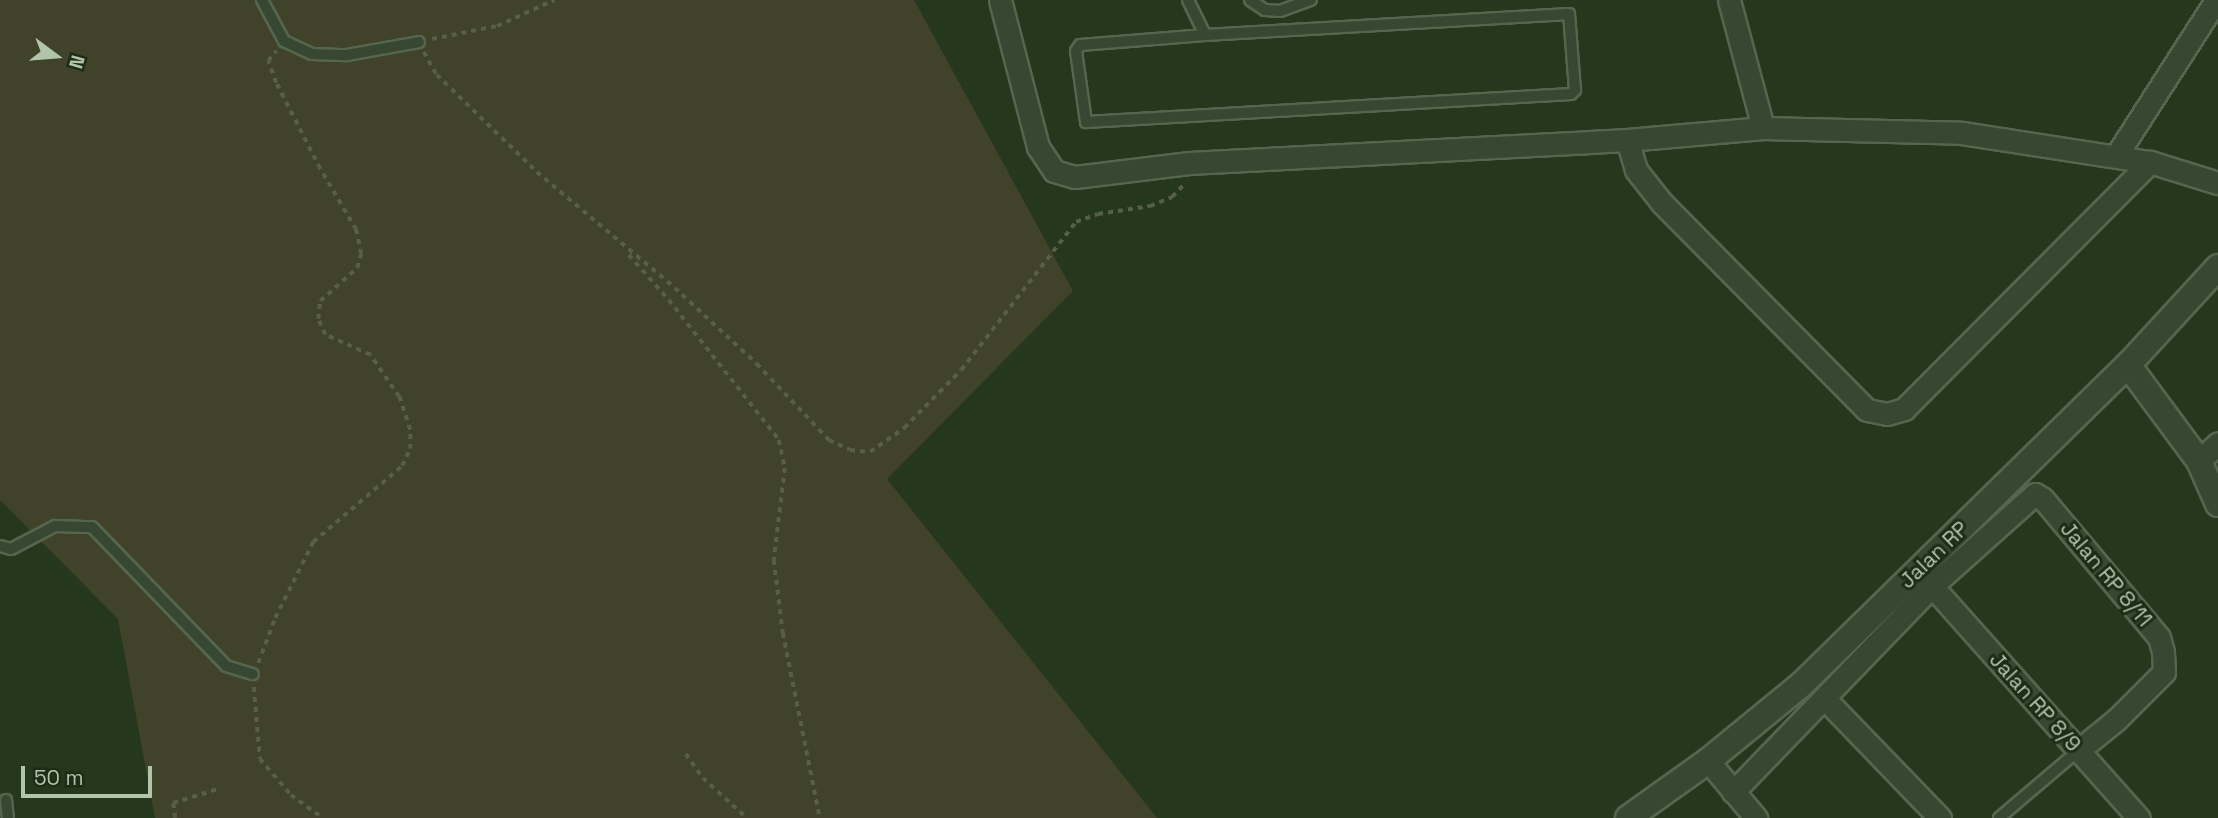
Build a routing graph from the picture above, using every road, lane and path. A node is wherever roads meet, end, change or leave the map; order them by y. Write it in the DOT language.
graph roads {
  1 [pos="262,0"];
  2 [pos="554,0"];
  3 [pos="1000,0"];
  4 [pos="1188,0"];
  5 [pos="1250,0"];
  6 [pos="1311,0"];
  7 [pos="1729,0"];
  8 [pos="2216,0"];
  9 [pos="1205,36"];
  10 [pos="284,41"];
  11 [pos="419,42"];
  12 [pos="1763,128"];
  13 [pos="1627,140"];
  14 [pos="2116,156"];
  15 [pos="2150,162"];
  16 [pos="1189,163"];
  17 [pos="2218,183"];
  18 [pos="621,246"];
  19 [pos="2218,267"];
  20 [pos="2128,365"];
  21 [pos="2218,443"];
  22 [pos="2199,461"];
  23 [pos="2218,503"];
  24 [pos="0,546"];
  25 [pos="1932,586"];
  26 [pos="253,674"];
  27 [pos="1824,698"];
  28 [pos="2079,750"];
  29 [pos="686,754"];
  30 [pos="1708,761"];
  31 [pos="218,789"];
  32 [pos="1733,792"];
  33 [pos="6,800"];
  34 [pos="8,818"];
  35 [pos="175,818"];
  36 [pos="323,818"];
  37 [pos="747,818"];
  38 [pos="820,818"];
  39 [pos="1628,818"];
  40 [pos="1756,818"];
  41 [pos="1940,818"];
  42 [pos="1999,818"];
  43 [pos="2139,818"];
  1 -- 10 [label="lane"];
  2 -- 11 [label="path"];
  3 -- 16 [label="street"];
  4 -- 9 [label="lane"];
  5 -- 6 [label="lane"];
  7 -- 12 [label="street"];
  8 -- 14 [label="street"];
  9 -- 9 [label="lane"];
  10 -- 11 [label="lane"];
  10 -- 26 [label="path"];
  11 -- 18 [label="path"];
  12 -- 13 [label="street"];
  12 -- 14 [label="street"];
  13 -- 15 [label="street"];
  13 -- 16 [label="street"];
  14 -- 15 [label="street"];
  15 -- 17 [label="street"];
  16 -- 18 [label="path"];
  18 -- 38 [label="path"];
  19 -- 20 [label="street, Jalan RP"];
  20 -- 22 [label="street"];
  20 -- 30 [label="street, Jalan RP"];
  21 -- 22 [label="street"];
  22 -- 23 [label="street"];
  24 -- 26 [label="lane"];
  25 -- 27 [label="street"];
  25 -- 28 [label="street, Jalan RP 8/9"];
  25 -- 28 [label="street, Jalan RP 8/11"];
  26 -- 36 [label="path"];
  27 -- 32 [label="street"];
  27 -- 41 [label="street"];
  28 -- 42 [label="lane"];
  28 -- 43 [label="street, Jalan RP 8/9"];
  29 -- 37 [label="path"];
  30 -- 32 [label="street"];
  30 -- 39 [label="street, Jalan RP"];
  31 -- 35 [label="path"];
  32 -- 40 [label="street"];
  33 -- 34 [label="lane"];
}
